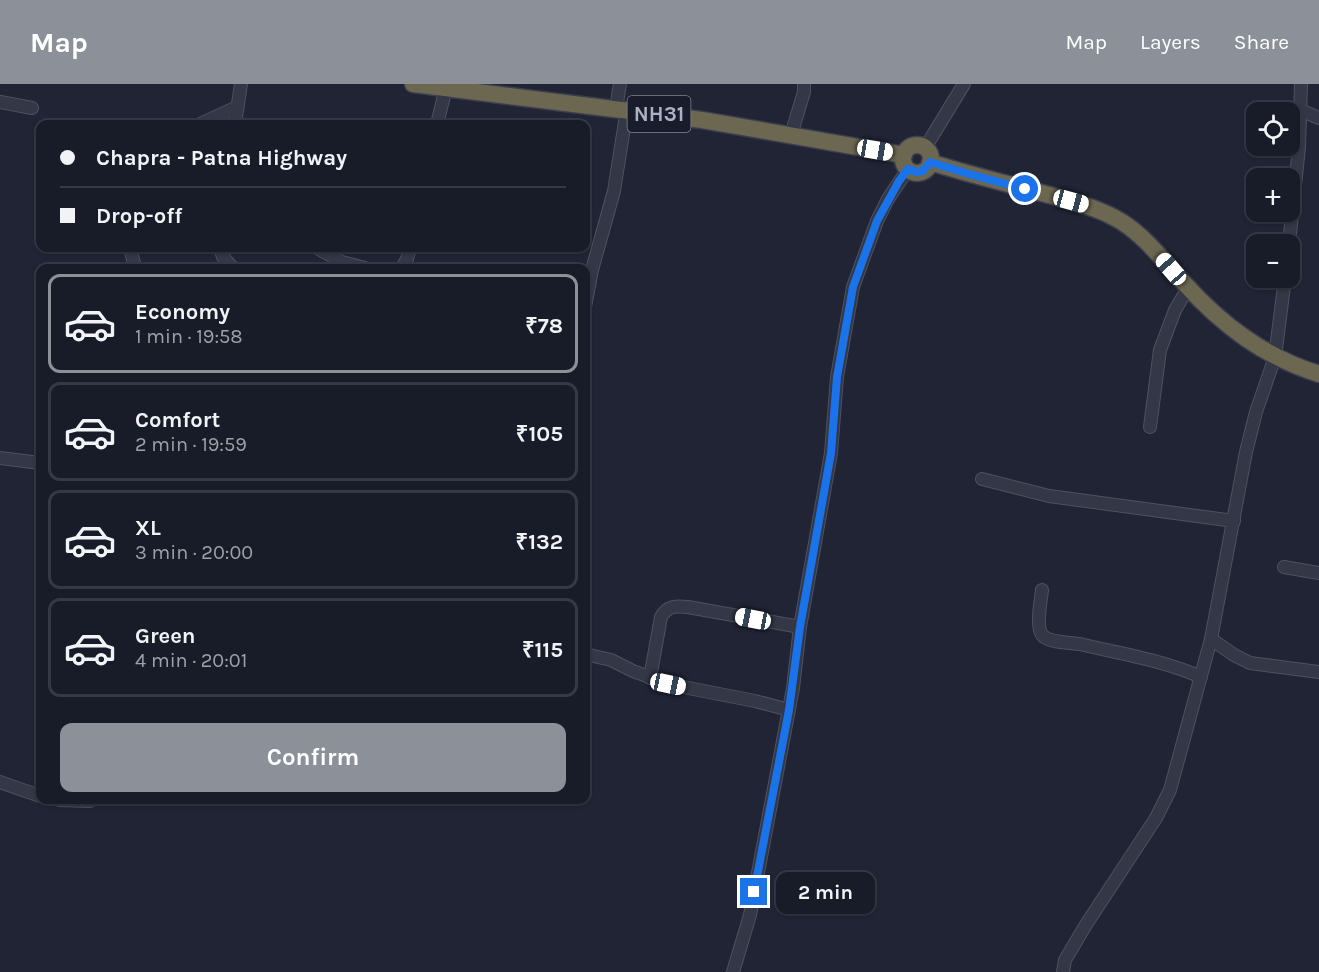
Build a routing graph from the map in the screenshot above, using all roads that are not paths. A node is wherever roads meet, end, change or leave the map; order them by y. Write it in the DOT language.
graph roads {
  1 [pos="241,84"];
  2 [pos="413,84"];
  3 [pos="620,84"];
  4 [pos="804,84"];
  5 [pos="964,84"];
  6 [pos="1301,84"];
  7 [pos="446,88"];
  8 [pos="0,102"];
  9 [pos="237,107"];
  10 [pos="32,108"];
  11 [pos="622,109"];
  12 [pos="1300,110"];
  13 [pos="1319,118"];
  14 [pos="209,120"];
  15 [pos="235,120"];
  16 [pos="438,120"];
  17 [pos="792,135"];
  18 [pos="928,155"];
  19 [pos="1296,156"];
  20 [pos="906,162"];
  21 [pos="1290,234"];
  22 [pos="131,252"];
  23 [pos="324,252"];
  24 [pos="134,263"];
  25 [pos="350,264"];
  26 [pos="590,281"];
  27 [pos="1188,288"];
  28 [pos="1285,288"];
  29 [pos="1275,357"];
  30 [pos="1319,374"];
  31 [pos="1150,427"];
  32 [pos="0,458"];
  33 [pos="36,463"];
  34 [pos="981,479"];
  35 [pos="1234,521"];
  36 [pos="1284,567"];
  37 [pos="1319,573"];
  38 [pos="1042,590"];
  39 [pos="800,627"];
  40 [pos="1211,639"];
  41 [pos="590,655"];
  42 [pos="1319,672"];
  43 [pos="1201,677"];
  44 [pos="650,678"];
  45 [pos="789,710"];
  46 [pos="0,782"];
  47 [pos="36,795"];
  48 [pos="733,972"];
  49 [pos="1063,972"];
  1 -- 9 [label="street"];
  2 -- 7 [label="highway, NH31"];
  3 -- 11 [label="street"];
  4 -- 17 [label="street"];
  5 -- 18 [label="street"];
  6 -- 12 [label="street"];
  7 -- 11 [label="highway, NH31"];
  7 -- 16 [label="street"];
  8 -- 10 [label="street"];
  9 -- 14 [label="street"];
  9 -- 15 [label="street"];
  11 -- 17 [label="highway, NH31"];
  11 -- 26 [label="street"];
  12 -- 13 [label="street"];
  17 -- 20 [label="highway, NH31"];
  18 -- 20 [label="highway, NH31"];
  18 -- 20 [label="highway, NH31"];
  18 -- 27 [label="highway"];
  19 -- 21 [label="street"];
  20 -- 39 [label="street"];
  22 -- 24 [label="street"];
  23 -- 25 [label="street"];
  27 -- 29 [label="highway"];
  27 -- 31 [label="street"];
  28 -- 29 [label="street"];
  29 -- 30 [label="highway"];
  29 -- 35 [label="street"];
  32 -- 33 [label="street"];
  34 -- 35 [label="street"];
  35 -- 40 [label="street"];
  36 -- 37 [label="street"];
  38 -- 43 [label="street"];
  39 -- 44 [label="street"];
  39 -- 45 [label="street"];
  40 -- 42 [label="street"];
  40 -- 43 [label="street"];
  41 -- 44 [label="street"];
  43 -- 49 [label="street"];
  44 -- 45 [label="street"];
  45 -- 48 [label="street"];
  46 -- 47 [label="street"];
}
